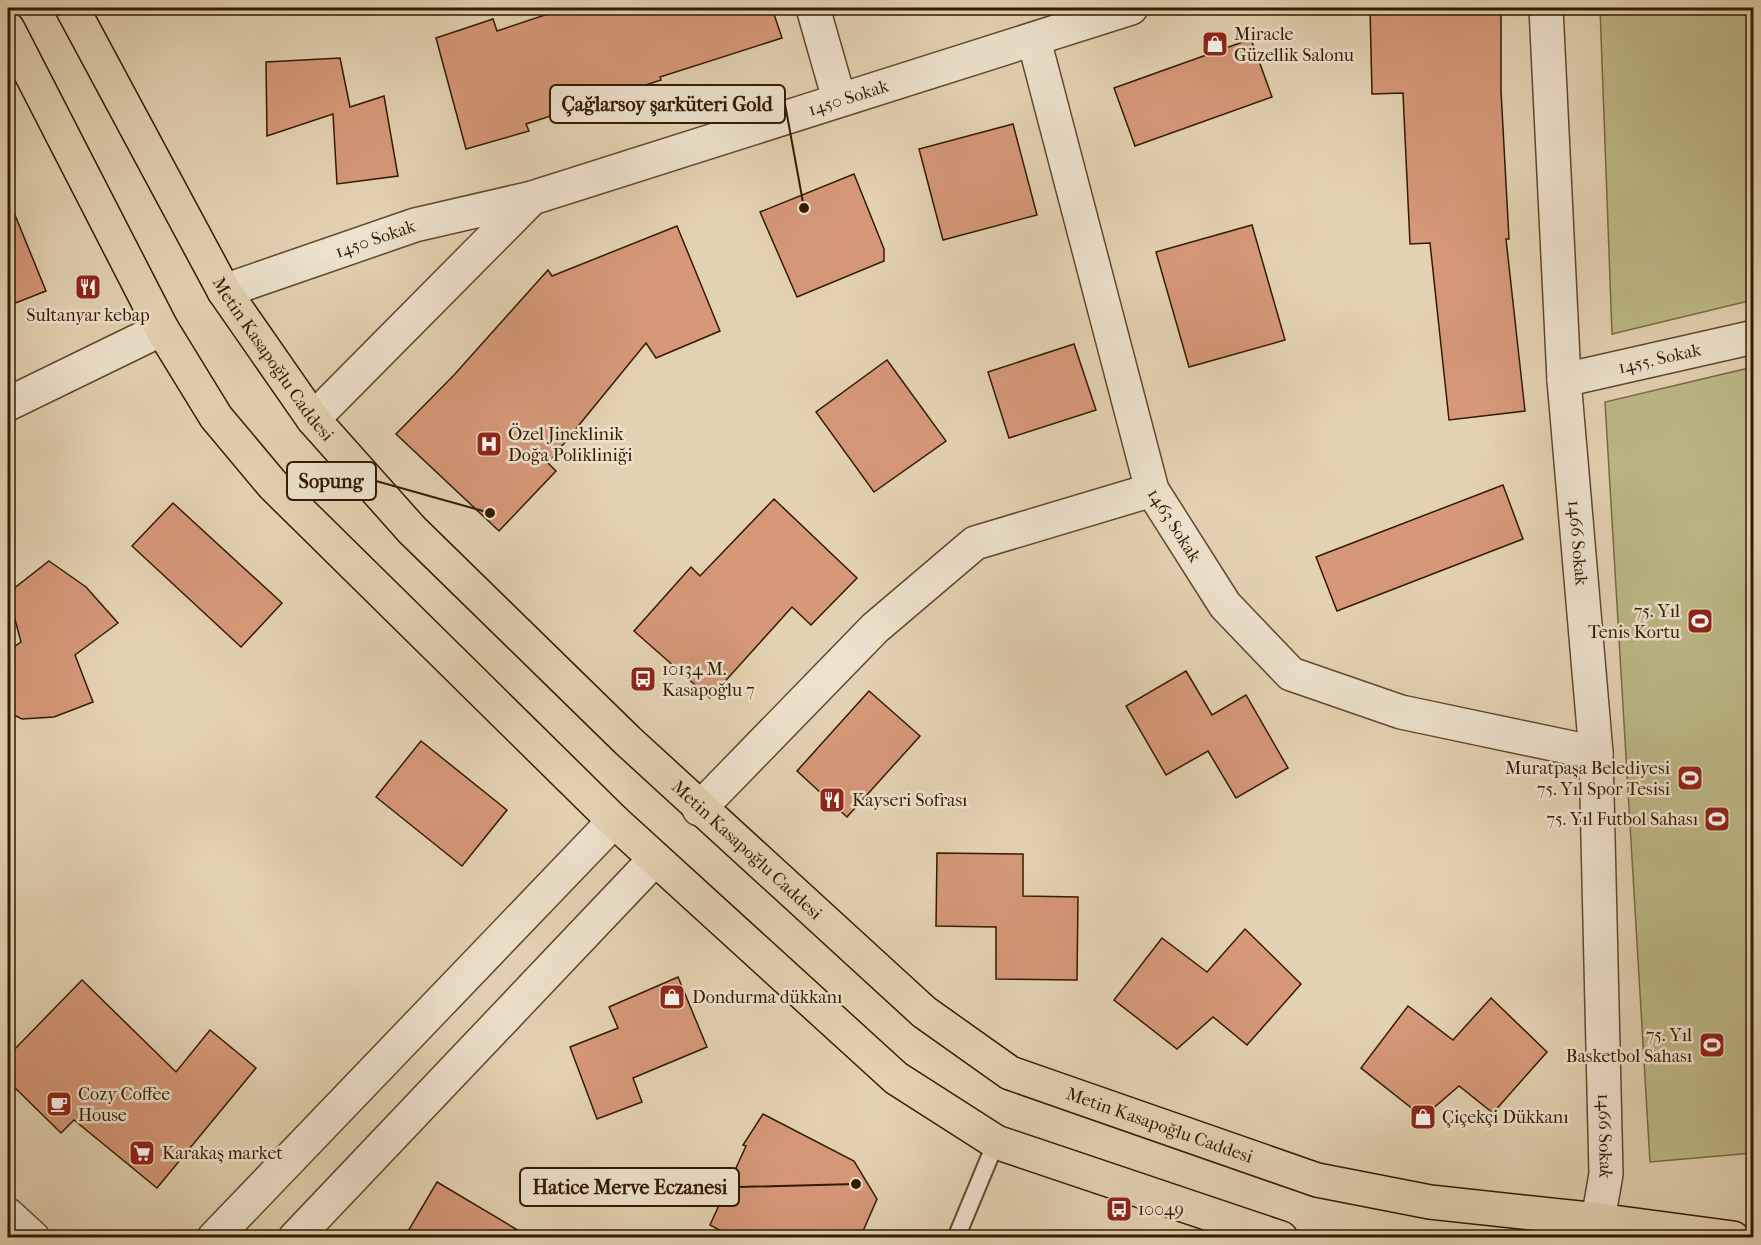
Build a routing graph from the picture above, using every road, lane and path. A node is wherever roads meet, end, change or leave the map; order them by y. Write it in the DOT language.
graph roads {
  1 [pos="72,8"];
  2 [pos="813,8"];
  3 [pos="1131,8"];
  4 [pos="1546,8"];
  5 [pos="8,29"];
  6 [pos="1034,40"];
  7 [pos="839,99"];
  8 [pos="532,198"];
  9 [pos="224,291"];
  10 [pos="162,329"];
  11 [pos="1754,336"];
  12 [pos="1564,380"];
  13 [pos="8,404"];
  14 [pos="313,419"];
  15 [pos="1152,490"];
  16 [pos="1596,753"];
  17 [pos="699,809"];
  18 [pos="614,821"];
  19 [pos="656,859"];
  20 [pos="996,1142"];
  21 [pos="8,1215"];
  22 [pos="1598,1220"];
  23 [pos="33,1238"];
  24 [pos="214,1238"];
  25 [pos="295,1238"];
  26 [pos="956,1238"];
  27 [pos="1281,1238"];
  28 [pos="1733,1238"];
  1 -- 9 [label="main road, Metin Kasapoğlu Caddesi"];
  2 -- 7 [label="street"];
  3 -- 6 [label="street, 1450 Sokak"];
  4 -- 12 [label="street, 1466 Sokak"];
  5 -- 10 [label="main road"];
  6 -- 7 [label="street, 1450 Sokak"];
  6 -- 15 [label="street, 1463 Sokak"];
  7 -- 8 [label="street, 1450 Sokak"];
  8 -- 9 [label="street, 1450 Sokak"];
  8 -- 14 [label="street, 1450 Sokak"];
  9 -- 14 [label="main road, Metin Kasapoğlu Caddesi"];
  10 -- 13 [label="street"];
  10 -- 18 [label="main road"];
  11 -- 12 [label="street, 1455. Sokak"];
  12 -- 16 [label="street, 1466 Sokak"];
  14 -- 17 [label="main road, Metin Kasapoğlu Caddesi"];
  15 -- 16 [label="street, 1463 Sokak"];
  15 -- 17 [label="street"];
  16 -- 22 [label="street, 1466 Sokak"];
  17 -- 22 [label="main road, Metin Kasapoğlu Caddesi"];
  18 -- 19 [label="main road"];
  18 -- 24 [label="street"];
  19 -- 20 [label="main road"];
  19 -- 25 [label="street"];
  20 -- 26 [label="lane"];
  20 -- 27 [label="main road"];
  21 -- 23 [label="street"];
  22 -- 28 [label="main road, Metin Kasapoğlu Caddesi"];
}
